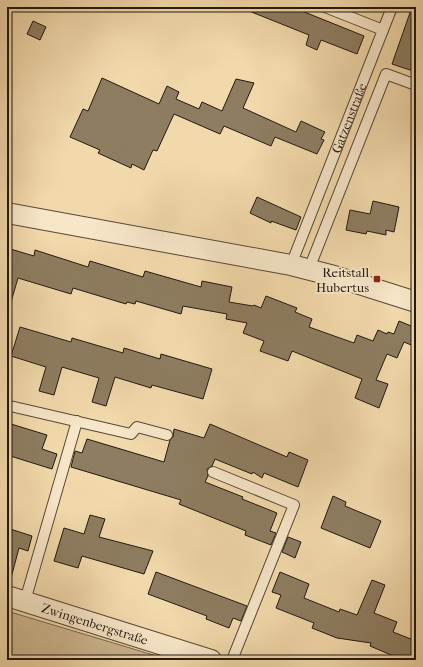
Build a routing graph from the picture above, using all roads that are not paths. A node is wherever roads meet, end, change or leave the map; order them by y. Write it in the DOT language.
graph roads {
  1 [pos="325,7"];
  2 [pos="392,7"];
  3 [pos="383,30"];
  4 [pos="416,85"];
  5 [pos="7,213"];
  6 [pos="290,265"];
  7 [pos="310,269"];
  8 [pos="416,302"];
  9 [pos="10,406"];
  10 [pos="77,421"];
  11 [pos="167,435"];
  12 [pos="213,472"];
  13 [pos="16,599"];
  14 [pos="211,660"];
  15 [pos="232,660"];
  1 -- 3 [label="lane"];
  2 -- 3 [label="lane, Gatzenstraße"];
  3 -- 6 [label="lane, Gatzenstraße"];
  4 -- 7 [label="lane"];
  5 -- 6 [label="street"];
  6 -- 7 [label="street"];
  7 -- 8 [label="street"];
  9 -- 10 [label="lane"];
  10 -- 11 [label="lane"];
  10 -- 13 [label="lane, Zwingenbergstraße"];
  12 -- 15 [label="lane"];
  13 -- 14 [label="street, Zwingenbergstraße"];
}
